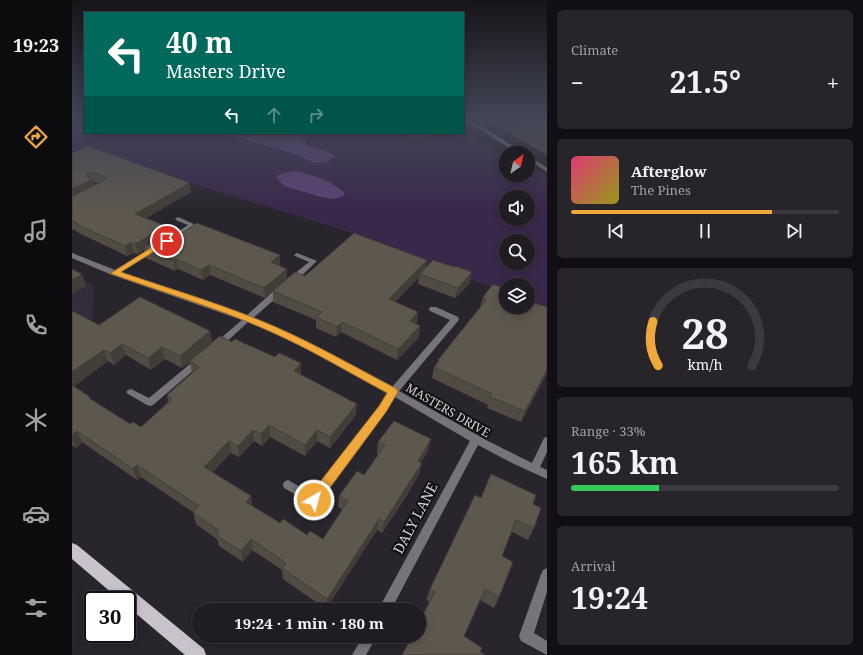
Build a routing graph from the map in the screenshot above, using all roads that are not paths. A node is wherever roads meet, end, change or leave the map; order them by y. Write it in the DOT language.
graph roads {
  1 [pos="535,162"];
  2 [pos="547,170"];
  3 [pos="178,219"];
  4 [pos="167,241"];
  5 [pos="161,245"];
  6 [pos="72,255"];
  7 [pos="297,255"];
  8 [pos="115,273"];
  9 [pos="433,309"];
  10 [pos="248,318"];
  11 [pos="131,392"];
  12 [pos="393,392"];
  13 [pos="475,441"];
  14 [pos="547,441"];
  15 [pos="534,470"];
  16 [pos="547,475"];
  17 [pos="288,485"];
  18 [pos="72,550"];
  19 [pos="547,574"];
  20 [pos="388,603"];
  21 [pos="366,643"];
  22 [pos="547,648"];
  23 [pos="198,655"];
  24 [pos="359,655"];
  1 -- 2 [label="street"];
  3 -- 4 [label="street"];
  5 -- 8 [label="street"];
  6 -- 8 [label="street, MASTERS DRIVE"];
  7 -- 10 [label="street"];
  8 -- 10 [label="street, MASTERS DRIVE"];
  9 -- 12 [label="street"];
  10 -- 11 [label="street"];
  10 -- 12 [label="street, MASTERS DRIVE"];
  12 -- 13 [label="street, MASTERS DRIVE"];
  12 -- 17 [label="street"];
  13 -- 15 [label="street, MASTERS DRIVE"];
  13 -- 20 [label="street, DALY LANE"];
  14 -- 15 [label="street"];
  15 -- 16 [label="street, MASTERS DRIVE"];
  18 -- 23 [label="main road"];
  19 -- 22 [label="street"];
  21 -- 24 [label="street"];
}
